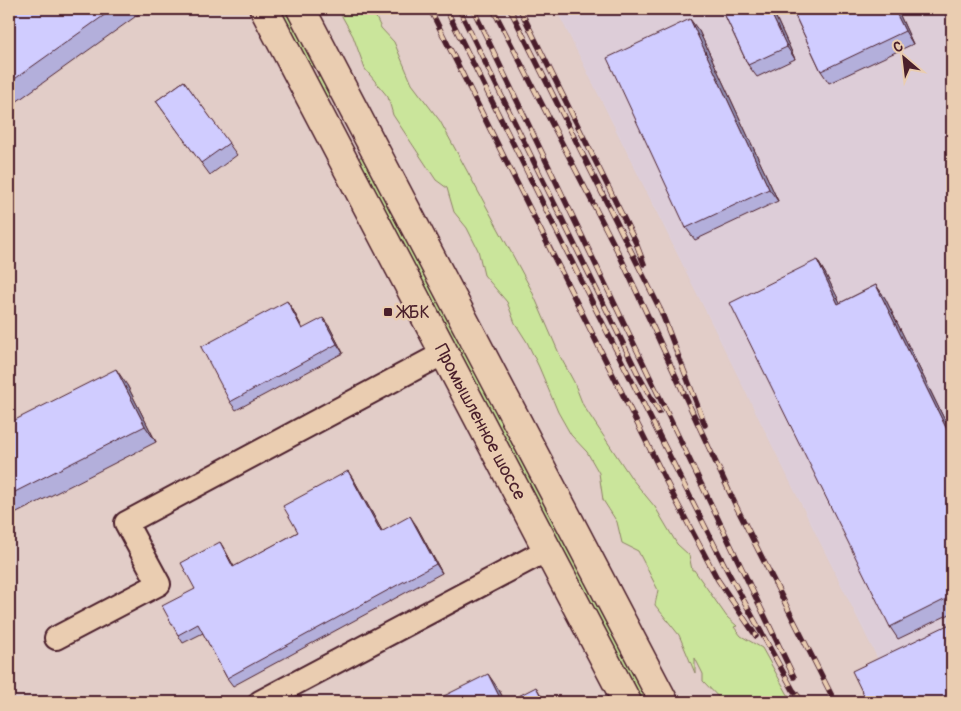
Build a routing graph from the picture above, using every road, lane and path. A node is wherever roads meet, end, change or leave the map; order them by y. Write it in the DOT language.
graph roads {
  1 [pos="264,9"];
  2 [pos="301,9"];
  3 [pos="358,116"];
  4 [pos="328,131"];
  5 [pos="444,353"];
  6 [pos="547,550"];
  7 [pos="56,638"];
  8 [pos="260,702"];
  9 [pos="627,702"];
  10 [pos="664,702"];
  1 -- 4 [label="main road, Промышленное шоссе"];
  2 -- 3 [label="main road, Промышленное шоссе"];
  3 -- 4 [label="main road"];
  3 -- 10 [label="main road, Промышленное шоссе"];
  4 -- 5 [label="main road, Промышленное шоссе"];
  5 -- 6 [label="main road, Промышленное шоссе"];
  5 -- 7 [label="lane"];
  6 -- 8 [label="lane"];
  6 -- 9 [label="main road, Промышленное шоссе"];
}
